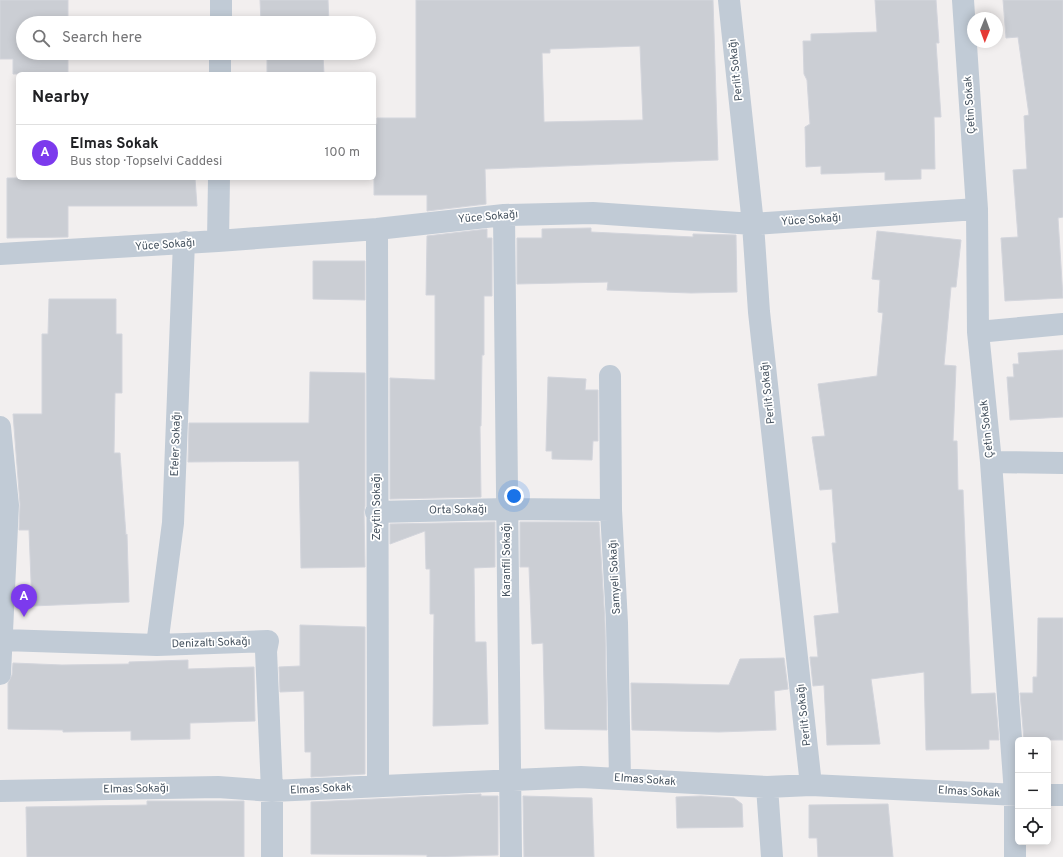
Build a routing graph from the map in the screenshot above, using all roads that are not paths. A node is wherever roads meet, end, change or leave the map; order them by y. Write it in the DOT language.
graph roads {
  1 [pos="221,0"];
  2 [pos="729,0"];
  3 [pos="963,0"];
  4 [pos="221,16"];
  5 [pos="220,60"];
  6 [pos="220,72"];
  7 [pos="219,180"];
  8 [pos="977,209"];
  9 [pos="504,215"];
  10 [pos="753,224"];
  11 [pos="377,229"];
  12 [pos="218,241"];
  13 [pos="184,242"];
  14 [pos="0,254"];
  15 [pos="1063,324"];
  16 [pos="978,332"];
  17 [pos="610,376"];
  18 [pos="0,427"];
  19 [pos="991,462"];
  20 [pos="1063,463"];
  21 [pos="4,506"];
  22 [pos="507,509"];
  23 [pos="611,510"];
  24 [pos="376,512"];
  25 [pos="3,640"];
  26 [pos="157,645"];
  27 [pos="0,674"];
  28 [pos="620,778"];
  29 [pos="509,779"];
  30 [pos="1015,781"];
  31 [pos="811,785"];
  32 [pos="378,786"];
  33 [pos="767,787"];
  34 [pos="0,791"];
  35 [pos="272,791"];
  36 [pos="1015,794"];
  37 [pos="1051,795"];
  38 [pos="1063,795"];
  39 [pos="1016,809"];
  40 [pos="272,857"];
  41 [pos="511,857"];
  42 [pos="772,857"];
  43 [pos="1015,857"];
  1 -- 4 [label="street"];
  2 -- 10 [label="street, Perlit Sokağı"];
  3 -- 8 [label="street, Çetin Sokak"];
  5 -- 6 [label="street"];
  7 -- 12 [label="street"];
  8 -- 10 [label="street, Yüce Sokağı"];
  8 -- 16 [label="street, Çetin Sokak"];
  9 -- 10 [label="street, Yüce Sokağı"];
  9 -- 11 [label="street, Yüce Sokağı"];
  9 -- 22 [label="street, Karanfil Sokağı"];
  10 -- 31 [label="street, Perlit Sokağı"];
  11 -- 12 [label="street, Yüce Sokağı"];
  11 -- 24 [label="street, Zeytin Sokağı"];
  12 -- 13 [label="street, Yüce Sokağı"];
  13 -- 14 [label="street, Yüce Sokağı"];
  13 -- 26 [label="street, Efeler Sokağı"];
  15 -- 16 [label="street"];
  16 -- 19 [label="street, Çetin Sokak"];
  17 -- 23 [label="street, Samyeli Sokağı"];
  18 -- 21 [label="street"];
  19 -- 20 [label="street"];
  19 -- 30 [label="street, Çetin Sokak"];
  21 -- 25 [label="street"];
  22 -- 23 [label="street, Orta Sokağı"];
  22 -- 24 [label="street, Orta Sokağı"];
  22 -- 29 [label="street, Karanfil Sokağı"];
  23 -- 28 [label="street, Samyeli Sokağı"];
  24 -- 32 [label="street, Zeytin Sokağı"];
  25 -- 26 [label="street, Denizaltı Sokağı"];
  25 -- 27 [label="street"];
  26 -- 35 [label="street, Denizaltı Sokağı"];
  28 -- 29 [label="street, Elmas Sokak"];
  28 -- 33 [label="street, Elmas Sokak"];
  29 -- 32 [label="street, Elmas Sokak"];
  29 -- 41 [label="street, Karanfil Sokağı"];
  31 -- 33 [label="street, Elmas Sokak"];
  31 -- 36 [label="street, Elmas Sokak"];
  32 -- 35 [label="street, Elmas Sokak"];
  33 -- 42 [label="street"];
  34 -- 35 [label="street, Elmas Sokağı"];
  35 -- 40 [label="street"];
  37 -- 38 [label="street"];
  39 -- 43 [label="street, Çetin Sokak"];
}
